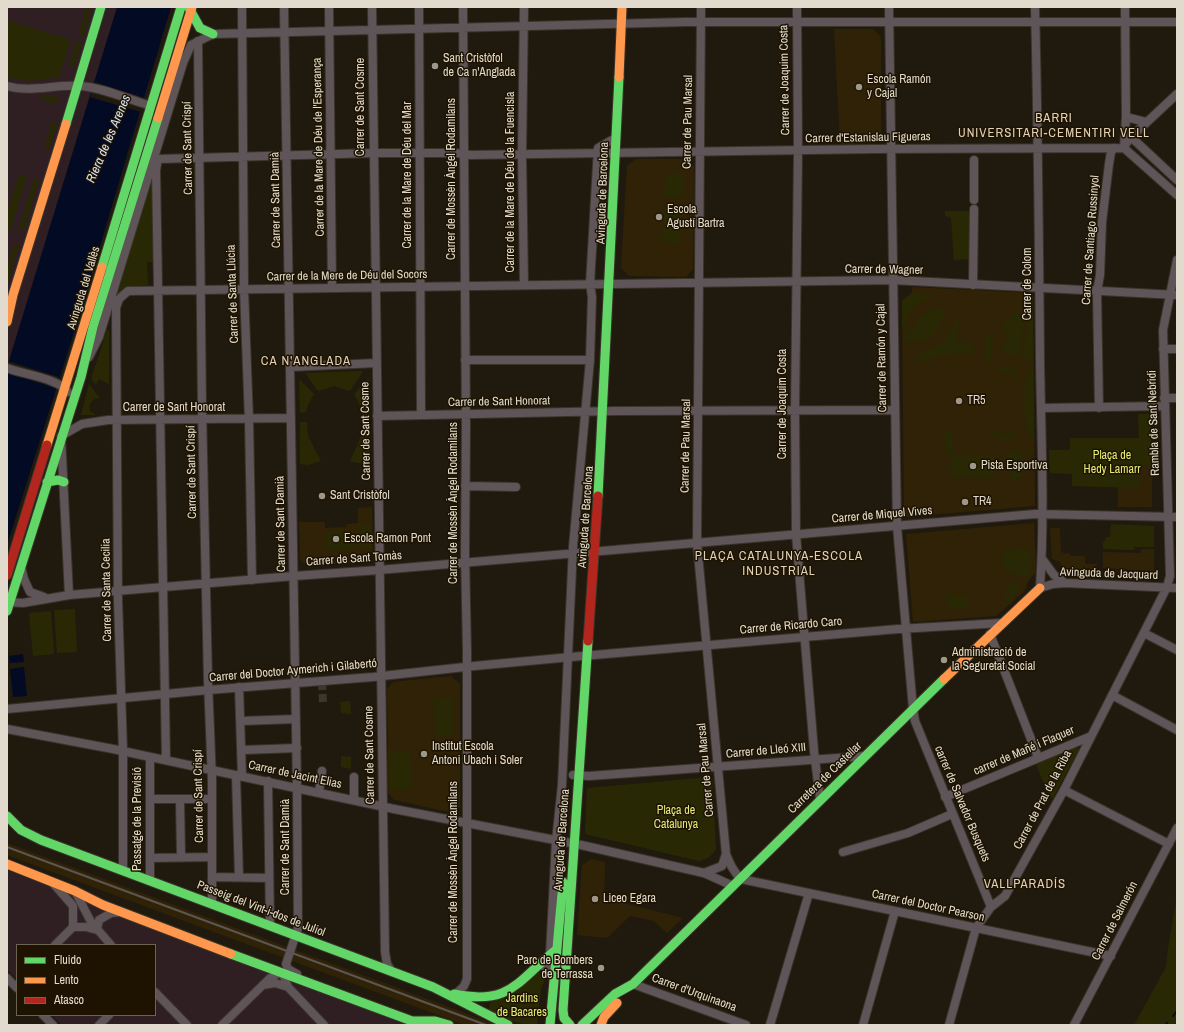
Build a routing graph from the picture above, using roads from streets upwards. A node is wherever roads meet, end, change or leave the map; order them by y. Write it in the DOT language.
graph roads {
  1 [pos="101,7"];
  2 [pos="181,7"];
  3 [pos="242,7"];
  4 [pos="284,7"];
  5 [pos="329,7"];
  6 [pos="372,7"];
  7 [pos="419,7"];
  8 [pos="463,7"];
  9 [pos="524,7"];
  10 [pos="616,7"];
  11 [pos="622,7"];
  12 [pos="701,7"];
  13 [pos="797,7"];
  14 [pos="889,7"];
  15 [pos="1035,7"];
  16 [pos="1125,7"];
  17 [pos="190,9"];
  18 [pos="701,22"];
  19 [pos="796,22"];
  20 [pos="890,22"];
  21 [pos="1126,22"];
  22 [pos="1177,22"];
  23 [pos="618,23"];
  24 [pos="1036,23"];
  25 [pos="463,27"];
  26 [pos="524,27"];
  27 [pos="419,28"];
  28 [pos="373,29"];
  29 [pos="329,31"];
  30 [pos="284,33"];
  31 [pos="212,34"];
  32 [pos="243,34"];
  33 [pos="198,41"];
  34 [pos="7,86"];
  35 [pos="86,86"];
  36 [pos="1177,94"];
  37 [pos="158,105"];
  38 [pos="1126,117"];
  39 [pos="1146,122"];
  40 [pos="1131,137"];
  41 [pos="612,140"];
  42 [pos="1039,148"];
  43 [pos="1114,148"];
  44 [pos="1124,148"];
  45 [pos="891,150"];
  46 [pos="798,151"];
  47 [pos="421,153"];
  48 [pos="614,153"];
  49 [pos="699,153"];
  50 [pos="330,154"];
  51 [pos="374,154"];
  52 [pos="464,154"];
  53 [pos="598,154"];
  54 [pos="288,155"];
  55 [pos="522,155"];
  56 [pos="974,155"];
  57 [pos="243,156"];
  58 [pos="200,158"];
  59 [pos="1177,180"];
  60 [pos="1177,195"];
  61 [pos="1177,260"];
  62 [pos="892,280"];
  63 [pos="796,282"];
  64 [pos="698,283"];
  65 [pos="590,284"];
  66 [pos="608,284"];
  67 [pos="524,285"];
  68 [pos="973,285"];
  69 [pos="375,286"];
  70 [pos="420,286"];
  71 [pos="464,286"];
  72 [pos="332,287"];
  73 [pos="289,288"];
  74 [pos="1040,288"];
  75 [pos="244,289"];
  76 [pos="158,290"];
  77 [pos="201,290"];
  78 [pos="1097,292"];
  79 [pos="14,294"];
  80 [pos="1173,295"];
  81 [pos="7,305"];
  82 [pos="116,308"];
  83 [pos="7,322"];
  84 [pos="1163,349"];
  85 [pos="1177,349"];
  86 [pos="465,360"];
  87 [pos="590,360"];
  88 [pos="376,363"];
  89 [pos="290,367"];
  90 [pos="7,368"];
  91 [pos="65,388"];
  92 [pos="1177,398"];
  93 [pos="72,402"];
  94 [pos="1164,402"];
  95 [pos="1042,408"];
  96 [pos="1099,408"];
  97 [pos="895,410"];
  98 [pos="699,411"];
  99 [pos="795,411"];
  100 [pos="601,412"];
  101 [pos="585,413"];
  102 [pos="466,414"];
  103 [pos="377,416"];
  104 [pos="421,416"];
  105 [pos="203,418"];
  106 [pos="291,418"];
  107 [pos="161,419"];
  108 [pos="116,420"];
  109 [pos="249,420"];
  110 [pos="61,436"];
  111 [pos="47,482"];
  112 [pos="64,482"];
  113 [pos="466,486"];
  114 [pos="516,487"];
  115 [pos="1042,514"];
  116 [pos="1168,516"];
  117 [pos="1177,517"];
  118 [pos="897,526"];
  119 [pos="796,534"];
  120 [pos="697,542"];
  121 [pos="592,552"];
  122 [pos="573,553"];
  123 [pos="1043,560"];
  124 [pos="465,562"];
  125 [pos="21,566"];
  126 [pos="379,570"];
  127 [pos="7,575"];
  128 [pos="294,576"];
  129 [pos="252,580"];
  130 [pos="207,584"];
  131 [pos="1065,584"];
  132 [pos="163,587"];
  133 [pos="1167,587"];
  134 [pos="1040,588"];
  135 [pos="1177,588"];
  136 [pos="119,591"];
  137 [pos="68,595"];
  138 [pos="49,598"];
  139 [pos="8,605"];
  140 [pos="1002,623"];
  141 [pos="906,629"];
  142 [pos="1144,633"];
  143 [pos="990,634"];
  144 [pos="804,637"];
  145 [pos="708,645"];
  146 [pos="1177,650"];
  147 [pos="585,656"];
  148 [pos="569,657"];
  149 [pos="466,666"];
  150 [pos="381,676"];
  151 [pos="296,683"];
  152 [pos="239,687"];
  153 [pos="208,690"];
  154 [pos="1112,694"];
  155 [pos="165,695"];
  156 [pos="121,699"];
  157 [pos="7,709"];
  158 [pos="913,709"];
  159 [pos="296,719"];
  160 [pos="241,721"];
  161 [pos="7,726"];
  162 [pos="7,729"];
  163 [pos="1177,730"];
  164 [pos="17,731"];
  165 [pos="1089,737"];
  166 [pos="297,748"];
  167 [pos="243,750"];
  168 [pos="123,751"];
  169 [pos="865,756"];
  170 [pos="150,757"];
  171 [pos="1038,757"];
  172 [pos="815,758"];
  173 [pos="166,760"];
  174 [pos="717,767"];
  175 [pos="212,770"];
  176 [pos="322,770"];
  177 [pos="576,775"];
  178 [pos="239,776"];
  179 [pos="354,777"];
  180 [pos="268,782"];
  181 [pos="298,788"];
  182 [pos="1064,790"];
  183 [pos="319,792"];
  184 [pos="945,797"];
  185 [pos="150,799"];
  186 [pos="210,799"];
  187 [pos="820,799"];
  188 [pos="180,800"];
  189 [pos="354,800"];
  190 [pos="383,806"];
  191 [pos="952,814"];
  192 [pos="7,816"];
  193 [pos="467,823"];
  194 [pos="1177,828"];
  195 [pos="556,841"];
  196 [pos="570,843"];
  197 [pos="1169,844"];
  198 [pos="843,852"];
  199 [pos="726,854"];
  200 [pos="181,856"];
  201 [pos="212,857"];
  202 [pos="150,858"];
  203 [pos="10,867"];
  204 [pos="122,870"];
  205 [pos="704,873"];
  206 [pos="212,877"];
  207 [pos="239,877"];
  208 [pos="269,878"];
  209 [pos="741,879"];
  210 [pos="150,881"];
  211 [pos="52,882"];
  212 [pos="733,886"];
  213 [pos="75,891"];
  214 [pos="809,893"];
  215 [pos="212,903"];
  216 [pos="992,907"];
  217 [pos="895,911"];
  218 [pos="122,912"];
  219 [pos="270,925"];
  220 [pos="73,927"];
  221 [pos="976,928"];
  222 [pos="97,930"];
  223 [pos="552,931"];
  224 [pos="296,935"];
  225 [pos="558,939"];
  226 [pos="56,944"];
  227 [pos="110,944"];
  228 [pos="554,951"];
  229 [pos="1111,956"];
  230 [pos="540,965"];
  231 [pos="555,970"];
  232 [pos="281,973"];
  233 [pos="393,973"];
  234 [pos="7,978"];
  235 [pos="16,985"];
  236 [pos="263,986"];
  237 [pos="630,986"];
  238 [pos="288,987"];
  239 [pos="433,988"];
  240 [pos="7,991"];
  241 [pos="156,993"];
  242 [pos="456,994"];
  243 [pos="349,997"];
  244 [pos="44,1016"];
  245 [pos="108,1016"];
  246 [pos="412,1021"];
  247 [pos="53,1025"];
  248 [pos="99,1025"];
  249 [pos="187,1025"];
  250 [pos="222,1025"];
  251 [pos="324,1025"];
  252 [pos="422,1025"];
  253 [pos="449,1025"];
  254 [pos="508,1025"];
  255 [pos="550,1025"];
  256 [pos="570,1025"];
  257 [pos="582,1025"];
  258 [pos="601,1025"];
  259 [pos="746,1025"];
  260 [pos="770,1025"];
  261 [pos="863,1025"];
  262 [pos="949,1025"];
  263 [pos="1074,1025"];
  1 -- 35 [label="street"];
  2 -- 37 [label="street, Avinguda del Vallès"];
  3 -- 32 [label="street, Carrer de Santa Llúcia"];
  4 -- 30 [label="street, Carrer de Sant Damià"];
  5 -- 29 [label="street, Carrer de la Mare de Déu de l'Esperança"];
  6 -- 28 [label="street, Carrer de Sant Cosme"];
  7 -- 27 [label="street, Carrer de la Mare de Déu del Mar"];
  8 -- 25 [label="street, Carrer de Mossèn Àngel Rodamilans"];
  9 -- 26 [label="street, Carrer de la Mare de Déu de la Fuencisla"];
  10 -- 23 [label="street, Avinguda de Barcelona"];
  11 -- 23 [label="street, Avinguda de Barcelona"];
  12 -- 18 [label="street, Carrer de Pau Marsal"];
  13 -- 19 [label="street, Carrer de Joaquim Costa"];
  14 -- 20 [label="street, Carrer de Ramón y Cajal"];
  15 -- 24 [label="street, Carrer de Colom"];
  16 -- 21 [label="street"];
  17 -- 31 [label="street"];
  17 -- 37 [label="street, Avinguda del Vallès"];
  18 -- 19 [label="street"];
  18 -- 23 [label="street"];
  18 -- 49 [label="street, Carrer de Pau Marsal"];
  19 -- 20 [label="street"];
  19 -- 46 [label="street, Carrer de Joaquim Costa"];
  20 -- 24 [label="street"];
  20 -- 45 [label="street, Carrer de Ramón y Cajal"];
  21 -- 22 [label="street"];
  21 -- 24 [label="street"];
  21 -- 38 [label="street"];
  23 -- 26 [label="street"];
  23 -- 41 [label="street, Avinguda de Barcelona"];
  23 -- 48 [label="street, Avinguda de Barcelona"];
  24 -- 42 [label="street, Carrer de Colom"];
  25 -- 26 [label="street"];
  25 -- 27 [label="street"];
  25 -- 52 [label="street, Carrer de Mossèn Àngel Rodamilans"];
  26 -- 55 [label="street, Carrer de la Mare de Déu de la Fuencisla"];
  27 -- 28 [label="street"];
  27 -- 47 [label="street, Carrer de la Mare de Déu del Mar"];
  28 -- 29 [label="street"];
  28 -- 51 [label="street, Carrer de Sant Cosme"];
  29 -- 30 [label="street"];
  29 -- 50 [label="street, Carrer de la Mare de Déu de l'Esperança"];
  30 -- 32 [label="street"];
  30 -- 54 [label="street, Carrer de Sant Damià"];
  31 -- 32 [label="street"];
  31 -- 33 [label="street, Avinguda del Vallès"];
  32 -- 57 [label="street, Carrer de Santa Llúcia"];
  33 -- 37 [label="street, Avinguda del Vallès"];
  33 -- 58 [label="street, Carrer de Sant Crispí"];
  34 -- 35 [label="street"];
  35 -- 37 [label="street"];
  35 -- 79 [label="street"];
  36 -- 39 [label="street"];
  37 -- 91 [label="street, Avinguda del Vallès"];
  37 -- 93 [label="street, Avinguda del Vallès"];
  38 -- 39 [label="street"];
  38 -- 44 [label="street"];
  39 -- 40 [label="street"];
  40 -- 44 [label="street"];
  40 -- 59 [label="street"];
  41 -- 48 [label="street, Avinguda de Barcelona"];
  41 -- 53 [label="street, Avinguda de Barcelona"];
  42 -- 43 [label="street, Carrer d'Estanislau Figueras"];
  42 -- 56 [label="street, Carrer d'Estanislau Figueras"];
  42 -- 74 [label="street, Carrer de Colom"];
  43 -- 44 [label="street, Carrer d'Estanislau Figueras"];
  43 -- 78 [label="street, Carrer de Santiago Russinyol"];
  44 -- 60 [label="street"];
  45 -- 46 [label="street, Carrer d'Estanislau Figueras"];
  45 -- 56 [label="street, Carrer d'Estanislau Figueras"];
  45 -- 62 [label="street, Carrer de Ramón y Cajal"];
  46 -- 49 [label="street, Carrer d'Estanislau Figueras"];
  46 -- 63 [label="street, Carrer de Joaquim Costa"];
  47 -- 51 [label="street, Carrer d'Estanislau Figueras"];
  47 -- 52 [label="street, Carrer d'Estanislau Figueras"];
  47 -- 70 [label="street, Carrer de la Mare de Déu del Mar"];
  48 -- 49 [label="street, Carrer d'Estanislau Figueras"];
  48 -- 53 [label="street, Carrer d'Estanislau Figueras"];
  48 -- 66 [label="street, Avinguda de Barcelona"];
  49 -- 64 [label="street, Carrer de Pau Marsal"];
  50 -- 51 [label="street, Carrer d'Estanislau Figueras"];
  50 -- 54 [label="street, Carrer d'Estanislau Figueras"];
  50 -- 72 [label="street, Carrer de la Mare de Déu de l'Esperança"];
  51 -- 69 [label="street, Carrer de Sant Cosme"];
  52 -- 55 [label="street, Carrer d'Estanislau Figueras"];
  52 -- 71 [label="street, Carrer de Mossèn Àngel Rodamilans"];
  53 -- 55 [label="street, Carrer d'Estanislau Figueras"];
  53 -- 65 [label="street, Avinguda de Barcelona"];
  54 -- 57 [label="street, Carrer d'Estanislau Figueras"];
  54 -- 73 [label="street, Carrer de Sant Damià"];
  55 -- 67 [label="street, Carrer de la Mare de Déu de la Fuencisla"];
  56 -- 68 [label="street"];
  57 -- 58 [label="street, Carrer d'Estanislau Figueras"];
  57 -- 75 [label="street, Carrer de Santa Llúcia"];
  58 -- 76 [label="street, Carrer d'Estanislau Figueras"];
  58 -- 77 [label="street, Carrer de Sant Crispí"];
  61 -- 80 [label="street, Rambla de Sant Nebridi"];
  62 -- 63 [label="street, Carrer de Wagner"];
  62 -- 68 [label="street, Carrer de Wagner"];
  62 -- 97 [label="street, Carrer de Ramón y Cajal"];
  63 -- 64 [label="street, Carrer de Wagner"];
  63 -- 99 [label="street, Carrer de Joaquim Costa"];
  64 -- 66 [label="street, Carrer de Wagner"];
  64 -- 98 [label="street, Carrer de Pau Marsal"];
  65 -- 66 [label="street, Carrer de Wagner"];
  65 -- 67 [label="street, Carrer de la Mere de Déu del Socors"];
  65 -- 87 [label="street, Avinguda de Barcelona"];
  66 -- 100 [label="street, Avinguda de Barcelona"];
  67 -- 71 [label="street, Carrer de la Mere de Déu del Socors"];
  68 -- 74 [label="street, Carrer de Wagner"];
  69 -- 70 [label="street, Carrer de la Mere de Déu del Socors"];
  69 -- 72 [label="street, Carrer de la Mere de Déu del Socors"];
  69 -- 88 [label="street, Carrer de Sant Cosme"];
  70 -- 71 [label="street, Carrer de la Mere de Déu del Socors"];
  70 -- 104 [label="street, Carrer de la Mare de Déu del Mar"];
  71 -- 86 [label="street, Carrer de Mossèn Àngel Rodamilans"];
  72 -- 73 [label="street, Carrer de la Mere de Déu del Socors"];
  73 -- 75 [label="street, Carrer de la Mere de Déu del Socors"];
  73 -- 89 [label="street, Carrer de Sant Damià"];
  74 -- 78 [label="street, Carrer de Wagner"];
  74 -- 95 [label="street, Carrer de Colom"];
  75 -- 77 [label="street, Carrer de la Mere de Déu del Socors"];
  75 -- 109 [label="street, Carrer de Santa Llúcia"];
  76 -- 77 [label="street, Carrer de la Mere de Déu del Socors"];
  76 -- 82 [label="street, Carrer de la Mere de Déu del Socors"];
  76 -- 107 [label="street"];
  77 -- 105 [label="street, Carrer de Sant Crispí"];
  78 -- 80 [label="street, Carrer de Wagner"];
  78 -- 96 [label="street, Carrer de Santiago Russinyol"];
  79 -- 81 [label="street"];
  79 -- 83 [label="street"];
  80 -- 84 [label="street, Rambla de Sant Nebridi"];
  82 -- 108 [label="street, Carrer de Santa Cecilia"];
  84 -- 85 [label="street"];
  84 -- 94 [label="street, Rambla de Sant Nebridi"];
  86 -- 87 [label="street"];
  86 -- 102 [label="street, Carrer de Mossèn Àngel Rodamilans"];
  87 -- 101 [label="street, Avinguda de Barcelona"];
  88 -- 89 [label="street"];
  88 -- 103 [label="street, Carrer de Sant Cosme"];
  89 -- 106 [label="street, Carrer de Sant Damià"];
  90 -- 91 [label="street"];
  91 -- 93 [label="street"];
  91 -- 127 [label="street, Avinguda del Vallès"];
  92 -- 94 [label="street"];
  93 -- 110 [label="street, Avinguda del Vallès"];
  94 -- 96 [label="street"];
  94 -- 116 [label="street, Rambla de Sant Nebridi"];
  95 -- 96 [label="street"];
  95 -- 115 [label="street, Carrer de Colom"];
  97 -- 99 [label="street, Carrer de Sant Honorat"];
  97 -- 118 [label="street, Carrer de Ramón y Cajal"];
  98 -- 99 [label="street, Carrer de Sant Honorat"];
  98 -- 100 [label="street, Carrer de Sant Honorat"];
  98 -- 120 [label="street, Carrer de Pau Marsal"];
  99 -- 119 [label="street, Carrer de Joaquim Costa"];
  100 -- 101 [label="street, Carrer de Sant Honorat"];
  100 -- 121 [label="street, Avinguda de Barcelona"];
  101 -- 102 [label="street, Carrer de Sant Honorat"];
  101 -- 122 [label="street, Avinguda de Barcelona"];
  102 -- 104 [label="street, Carrer de Sant Honorat"];
  102 -- 113 [label="street, Carrer de Mossèn Àngel Rodamilans"];
  103 -- 104 [label="street, Carrer de Sant Honorat"];
  103 -- 126 [label="street, Carrer de Sant Cosme"];
  105 -- 107 [label="street, Carrer de Sant Honorat"];
  105 -- 109 [label="street, Carrer de Sant Honorat"];
  105 -- 130 [label="street, Carrer de Sant Crispí"];
  106 -- 109 [label="street, Carrer de Sant Honorat"];
  106 -- 128 [label="street, Carrer de Sant Damià"];
  107 -- 108 [label="street, Carrer de Sant Honorat"];
  107 -- 132 [label="street"];
  108 -- 110 [label="street, Carrer de Sant Honorat"];
  108 -- 136 [label="street, Carrer de Santa Cecilia"];
  109 -- 129 [label="street, Carrer de Santa Llúcia"];
  110 -- 111 [label="street, Avinguda del Vallès"];
  110 -- 112 [label="street"];
  111 -- 112 [label="street"];
  111 -- 125 [label="street, Avinguda del Vallès"];
  112 -- 137 [label="street"];
  113 -- 114 [label="street"];
  113 -- 124 [label="street, Carrer de Mossèn Àngel Rodamilans"];
  115 -- 116 [label="street, Carrer de Miquel Vives"];
  115 -- 118 [label="street, Carrer de Miquel Vives"];
  115 -- 123 [label="street, Carrer de Colom"];
  116 -- 117 [label="street, Carrer de Miquel Vives"];
  116 -- 133 [label="street, Rambla de Sant Nebridi"];
  118 -- 119 [label="street, Carrer de Miquel Vives"];
  118 -- 141 [label="street, Carrer de Ramón y Cajal"];
  119 -- 120 [label="street, Carrer de Miquel Vives"];
  119 -- 144 [label="street, Carrer de Joaquim Costa"];
  120 -- 121 [label="street, Carrer de Miquel Vives"];
  120 -- 145 [label="street, Carrer de Pau Marsal"];
  121 -- 122 [label="street, Carrer de Sant Tomàs"];
  121 -- 147 [label="street, Avinguda de Barcelona"];
  122 -- 124 [label="street, Carrer de Sant Tomàs"];
  122 -- 148 [label="street, Avinguda de Barcelona"];
  123 -- 131 [label="street"];
  123 -- 134 [label="street, Carrer de Colom"];
  124 -- 126 [label="street, Carrer de Sant Tomàs"];
  124 -- 149 [label="street, Carrer de Mossèn Àngel Rodamilans"];
  125 -- 138 [label="street, Carrer de Sant Tomàs"];
  125 -- 139 [label="street, Avinguda del Vallès"];
  126 -- 128 [label="street, Carrer de Sant Tomàs"];
  126 -- 150 [label="street, Carrer de Sant Cosme"];
  128 -- 129 [label="street, Carrer de Sant Tomàs"];
  128 -- 151 [label="street, Carrer de Sant Damià"];
  129 -- 130 [label="street, Carrer de Sant Tomàs"];
  130 -- 132 [label="street, Carrer de Sant Tomàs"];
  130 -- 153 [label="street, Carrer de Sant Crispí"];
  131 -- 133 [label="street, Avinguda de Jacquard"];
  131 -- 134 [label="street, Avinguda de Jacquard"];
  132 -- 136 [label="street, Carrer de Sant Tomàs"];
  132 -- 155 [label="street"];
  133 -- 135 [label="street, Avinguda de Jacquard"];
  133 -- 142 [label="street, Carrer de Prat de la Riba"];
  134 -- 140 [label="street, Carretera de Castellar"];
  136 -- 137 [label="street, Carrer de Sant Tomàs"];
  136 -- 156 [label="street, Carrer de Santa Cecilia"];
  137 -- 138 [label="street, Carrer de Sant Tomàs"];
  138 -- 139 [label="street, Carrer de Sant Tomàs"];
  140 -- 141 [label="street, Carrer de Ricardo Caro"];
  140 -- 143 [label="street, Carretera de Castellar"];
  141 -- 144 [label="street, Carrer de Ricardo Caro"];
  141 -- 158 [label="street, Carrer de Ramón y Cajal"];
  142 -- 146 [label="street"];
  142 -- 154 [label="street, Carrer de Prat de la Riba"];
  143 -- 158 [label="street, Carretera de Castellar"];
  143 -- 171 [label="street"];
  144 -- 145 [label="street, Carrer de Ricardo Caro"];
  144 -- 172 [label="street, Carrer de Joaquim Costa"];
  145 -- 147 [label="street, Carrer de Ricardo Caro"];
  145 -- 174 [label="street, Carrer de Pau Marsal"];
  147 -- 148 [label="street, Carrer del Doctor Aymerich i Gilabertó"];
  147 -- 177 [label="street, Avinguda de Barcelona"];
  148 -- 149 [label="street, Carrer del Doctor Aymerich i Gilabertó"];
  148 -- 195 [label="street, Avinguda de Barcelona"];
  149 -- 150 [label="street, Carrer del Doctor Aymerich i Gilabertó"];
  149 -- 193 [label="street, Carrer de Mossèn Àngel Rodamilans"];
  150 -- 151 [label="street, Carrer del Doctor Aymerich i Gilabertó"];
  150 -- 190 [label="street, Carrer de Sant Cosme"];
  151 -- 152 [label="street, Carrer del Doctor Aymerich i Gilabertó"];
  151 -- 159 [label="street, Carrer de Sant Damià"];
  152 -- 153 [label="street, Carrer del Doctor Aymerich i Gilabertó"];
  152 -- 160 [label="street"];
  153 -- 155 [label="street, Carrer del Doctor Aymerich i Gilabertó"];
  153 -- 175 [label="street, Carrer de Sant Crispí"];
  154 -- 163 [label="street"];
  154 -- 165 [label="street, Carrer de Prat de la Riba"];
  155 -- 156 [label="street, Carrer del Doctor Aymerich i Gilabertó"];
  155 -- 173 [label="street"];
  156 -- 157 [label="street, Carrer del Doctor Aymerich i Gilabertó"];
  156 -- 168 [label="street, Carrer de Santa Cecilia"];
  158 -- 169 [label="street, Carretera de Castellar"];
  158 -- 184 [label="street, carrer de Salvador Busquets"];
  159 -- 160 [label="street"];
  159 -- 166 [label="street, Carrer de Sant Damià"];
  160 -- 167 [label="street"];
  161 -- 164 [label="street, Carrer de Jacint Elias"];
  162 -- 164 [label="street, Carrer de Jacint Elias"];
  164 -- 168 [label="street, Carrer de Jacint Elias"];
  165 -- 171 [label="street, carrer de Mañé i Flaquer"];
  165 -- 182 [label="street, Carrer de Prat de la Riba"];
  166 -- 167 [label="street"];
  166 -- 181 [label="street, Carrer de Sant Damià"];
  167 -- 178 [label="street"];
  168 -- 170 [label="street, Carrer de Jacint Elias"];
  168 -- 204 [label="street, Carrer de Santa Cecilia"];
  169 -- 172 [label="street, Carrer de Lleó XIII"];
  169 -- 187 [label="street, Carretera de Castellar"];
  170 -- 173 [label="street, Carrer de Jacint Elias"];
  170 -- 185 [label="street, Passatge de la Previsió"];
  171 -- 184 [label="street, carrer de Mañé i Flaquer"];
  172 -- 174 [label="street, Carrer de Lleó XIII"];
  172 -- 187 [label="street, Carrer de Joaquim Costa"];
  173 -- 175 [label="street, Carrer de Jacint Elias"];
  174 -- 177 [label="street, Carrer de Lleó XIII"];
  174 -- 199 [label="street, Carrer de Pau Marsal"];
  175 -- 178 [label="street, Carrer de Jacint Elias"];
  175 -- 186 [label="street, Carrer de Sant Crispí"];
  176 -- 183 [label="street"];
  177 -- 196 [label="street, Avinguda de Barcelona"];
  178 -- 180 [label="street, Carrer de Jacint Elias"];
  178 -- 207 [label="street"];
  179 -- 189 [label="street"];
  180 -- 181 [label="street, Carrer de Jacint Elias"];
  180 -- 208 [label="street"];
  181 -- 183 [label="street, Carrer de Jacint Elias"];
  181 -- 224 [label="street, Carrer de Sant Damià"];
  182 -- 197 [label="street"];
  182 -- 216 [label="street, Carrer de Prat de la Riba"];
  183 -- 189 [label="street, Carrer de Jacint Elias"];
  184 -- 191 [label="street, carrer de Salvador Busquets"];
  185 -- 188 [label="street"];
  185 -- 202 [label="street, Passatge de la Previsió"];
  186 -- 188 [label="street"];
  186 -- 201 [label="street, Carrer de Sant Crispí"];
  187 -- 209 [label="street, Carretera de Castellar"];
  188 -- 200 [label="street"];
  189 -- 190 [label="street, Carrer de Jacint Elias"];
  190 -- 193 [label="street, Carrer de Jacint Elias"];
  190 -- 233 [label="street, Carrer de Sant Cosme"];
  191 -- 198 [label="street"];
  191 -- 216 [label="street, carrer de Salvador Busquets"];
  192 -- 204 [label="street, Passeig del Vint-i-dos de Juliol"];
  193 -- 195 [label="street, Carrer de Jacint Elias"];
  193 -- 242 [label="street, Carrer de Mossèn Àngel Rodamilans"];
  194 -- 197 [label="street, Carrer de Salmerón"];
  195 -- 196 [label="street, Carrer de Jacint Elias"];
  195 -- 223 [label="street, Avinguda de Barcelona"];
  196 -- 205 [label="street"];
  196 -- 225 [label="street, Avinguda de Barcelona"];
  196 -- 256 [label="street, Avinguda de Barcelona"];
  197 -- 229 [label="street, Carrer de Salmerón"];
  199 -- 205 [label="street"];
  199 -- 209 [label="street, Carrer de Pau Marsal"];
  200 -- 201 [label="street"];
  200 -- 202 [label="street"];
  201 -- 206 [label="street, Carrer de Sant Crispí"];
  202 -- 210 [label="street, Passatge de la Previsió"];
  203 -- 211 [label="street"];
  204 -- 210 [label="street, Passeig del Vint-i-dos de Juliol"];
  205 -- 212 [label="street"];
  206 -- 207 [label="street"];
  206 -- 215 [label="street, Carrer de Sant Crispí"];
  207 -- 208 [label="street"];
  208 -- 219 [label="street"];
  209 -- 212 [label="street, Carretera de Castellar"];
  209 -- 214 [label="street, Carrer del Doctor Pearson"];
  210 -- 215 [label="street, Passeig del Vint-i-dos de Juliol"];
  211 -- 213 [label="street"];
  211 -- 220 [label="street"];
  212 -- 237 [label="street, Carretera de Castellar"];
  213 -- 218 [label="street"];
  213 -- 222 [label="street"];
  214 -- 217 [label="street, Carrer del Doctor Pearson"];
  214 -- 260 [label="street"];
  215 -- 219 [label="street, Passeig del Vint-i-dos de Juliol"];
  216 -- 221 [label="street, Carrer de Prat de la Riba"];
  217 -- 221 [label="street, Carrer del Doctor Pearson"];
  217 -- 261 [label="street"];
  218 -- 222 [label="street"];
  218 -- 232 [label="street"];
  219 -- 224 [label="street, Passeig del Vint-i-dos de Juliol"];
  220 -- 222 [label="street"];
  220 -- 226 [label="street"];
  221 -- 229 [label="street, Carrer del Doctor Pearson"];
  221 -- 262 [label="street, Carrer de Prat de la Riba"];
  222 -- 227 [label="street"];
  223 -- 225 [label="street"];
  223 -- 228 [label="street, Avinguda de Barcelona"];
  224 -- 233 [label="street, Passeig del Vint-i-dos de Juliol"];
  224 -- 243 [label="street, Carrer de Sant Damià"];
  225 -- 228 [label="street, Avinguda de Barcelona"];
  228 -- 230 [label="street"];
  228 -- 231 [label="street, Avinguda de Barcelona"];
  229 -- 263 [label="street, Carrer de Salmerón"];
  230 -- 231 [label="street"];
  230 -- 242 [label="street"];
  231 -- 255 [label="street, Avinguda de Barcelona"];
  232 -- 236 [label="street"];
  232 -- 238 [label="street"];
  232 -- 243 [label="street"];
  233 -- 239 [label="street, Passeig del Vint-i-dos de Juliol"];
  234 -- 235 [label="street"];
  235 -- 240 [label="street"];
  236 -- 238 [label="street"];
  236 -- 250 [label="street"];
  237 -- 257 [label="street, Carretera de Castellar"];
  237 -- 258 [label="street, Carretera de Castellar"];
  237 -- 259 [label="street, Carrer d'Urquinaona"];
  238 -- 251 [label="street"];
  239 -- 242 [label="street"];
  239 -- 254 [label="street, Passeig del Vint-i-dos de Juliol"];
  241 -- 249 [label="street"];
  243 -- 246 [label="street"];
  244 -- 247 [label="street"];
  245 -- 248 [label="street"];
  246 -- 252 [label="street"];
  246 -- 253 [label="street"];
}
